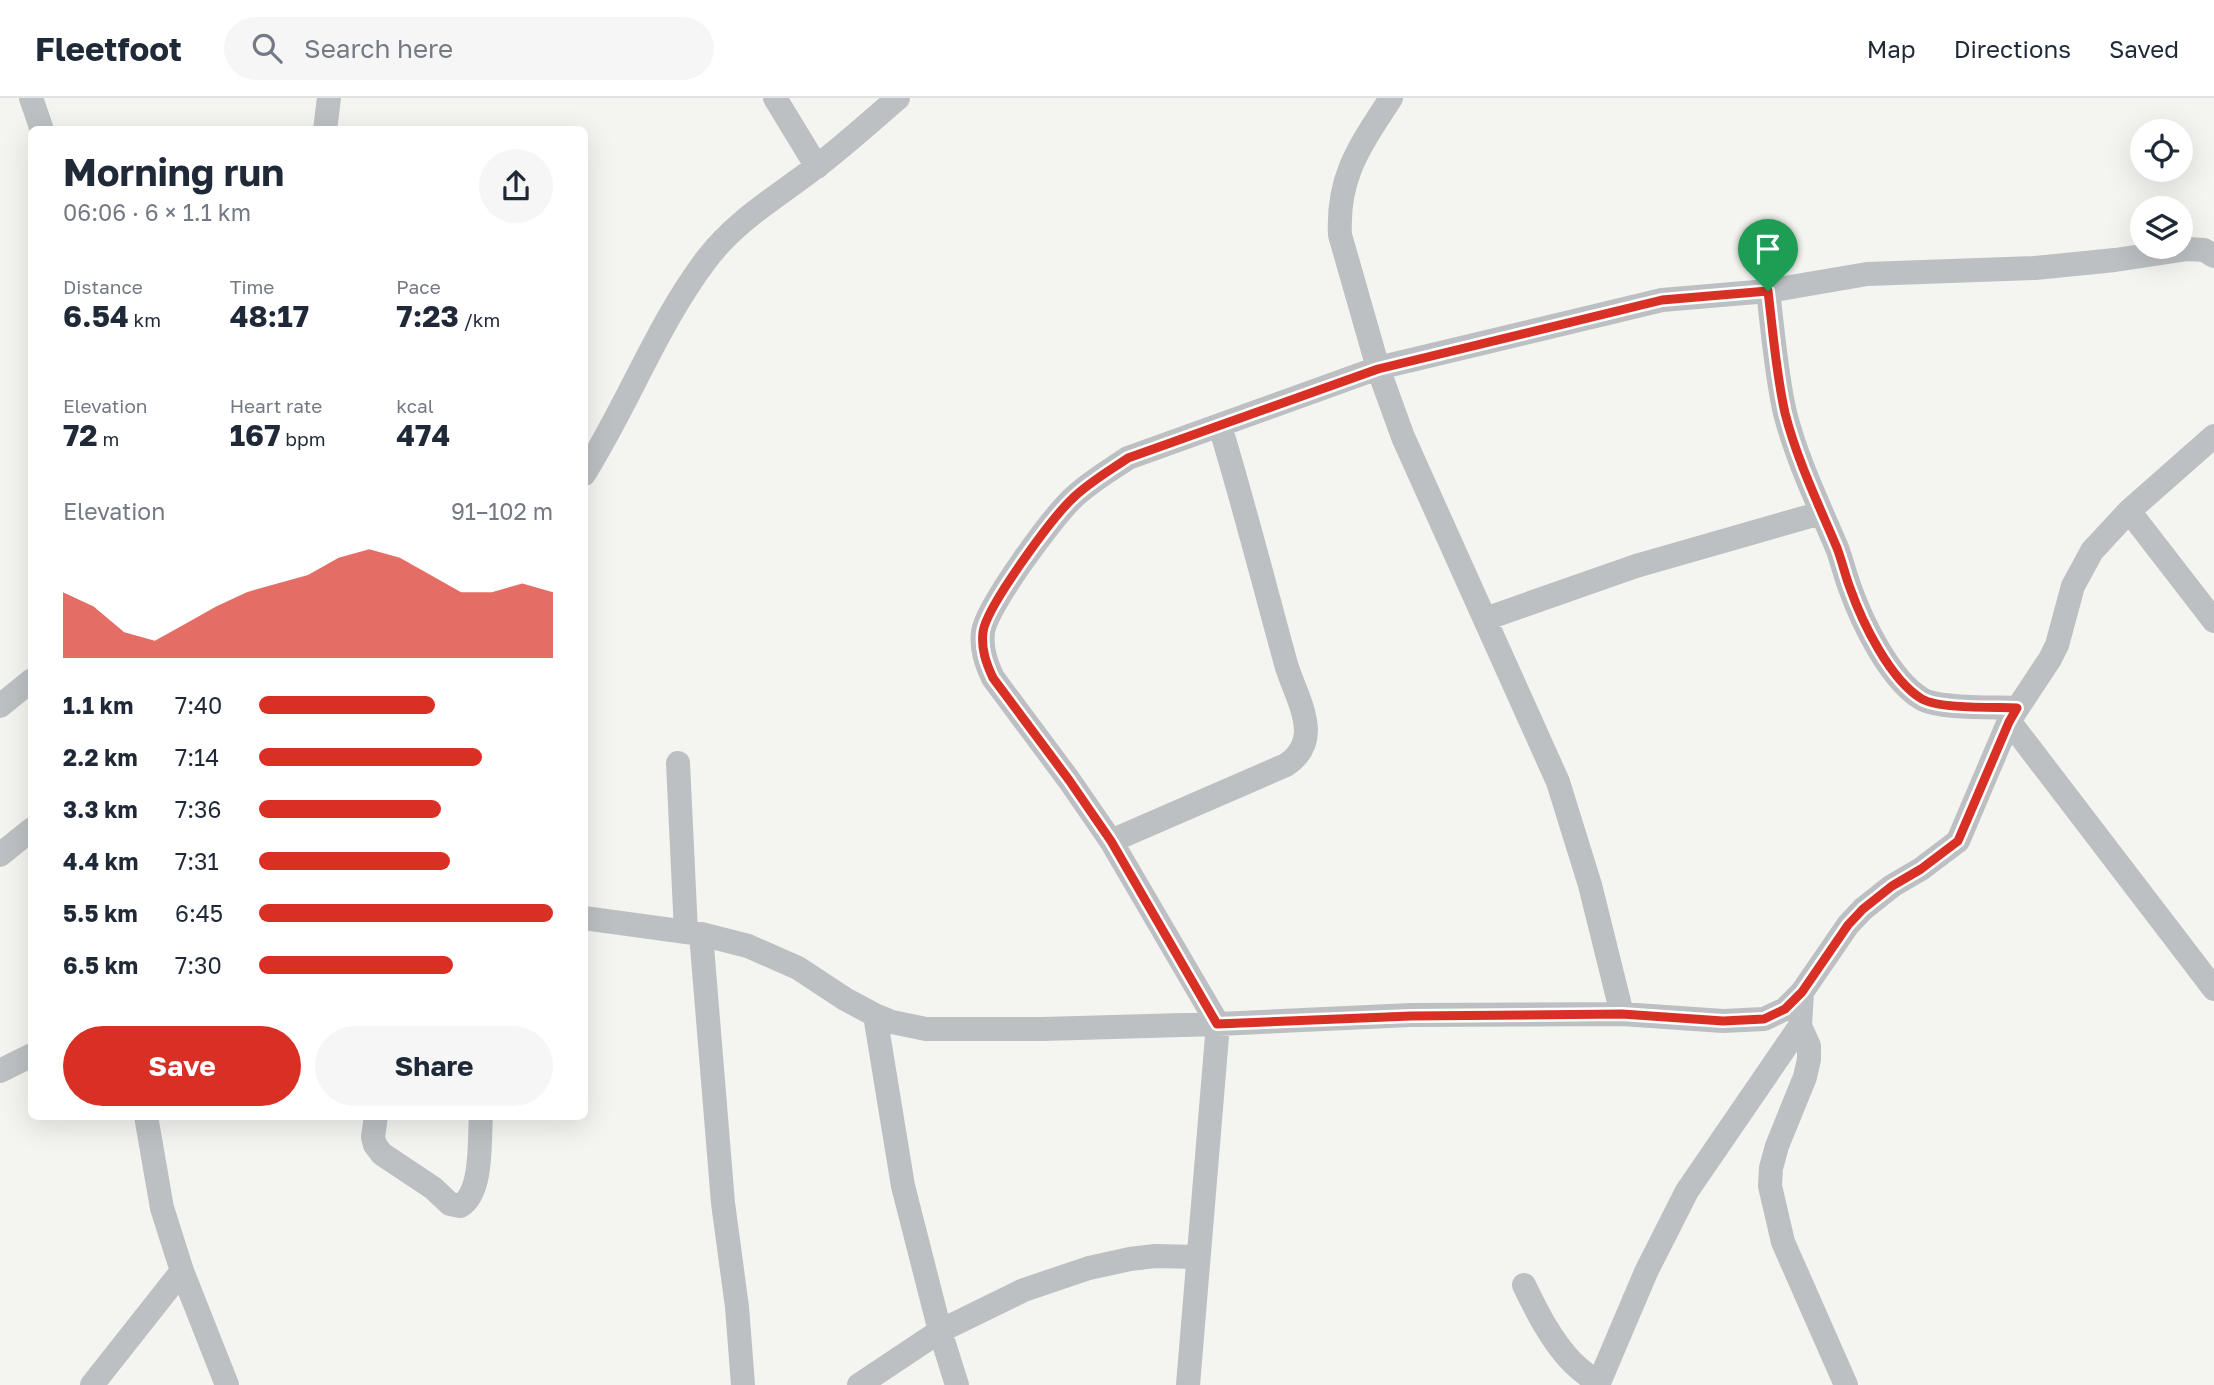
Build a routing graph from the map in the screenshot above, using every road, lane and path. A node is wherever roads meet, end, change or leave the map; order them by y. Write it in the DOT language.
graph roads {
  1 [pos="31,98"];
  2 [pos="329,98"];
  3 [pos="775,98"];
  4 [pos="898,98"];
  5 [pos="1391,98"];
  6 [pos="41,126"];
  7 [pos="326,126"];
  8 [pos="817,167"];
  9 [pos="2214,256"];
  10 [pos="1768,291"];
  11 [pos="1378,369"];
  12 [pos="1220,426"];
  13 [pos="2214,436"];
  14 [pos="588,467"];
  15 [pos="2129,511"];
  16 [pos="1821,513"];
  17 [pos="1485,619"];
  18 [pos="2214,621"];
  19 [pos="28,683"];
  20 [pos="0,706"];
  21 [pos="2013,715"];
  22 [pos="678,763"];
  23 [pos="28,832"];
  24 [pos="1111,841"];
  25 [pos="0,855"];
  26 [pos="588,918"];
  27 [pos="693,933"];
  28 [pos="2214,989"];
  29 [pos="1802,992"];
  30 [pos="1622,1014"];
  31 [pos="875,1015"];
  32 [pos="1217,1024"];
  33 [pos="1800,1026"];
  34 [pos="28,1057"];
  35 [pos="0,1071"];
  36 [pos="147,1120"];
  37 [pos="375,1120"];
  38 [pos="481,1120"];
  39 [pos="1197,1257"];
  40 [pos="182,1271"];
  41 [pos="1524,1285"];
  42 [pos="940,1331"];
  43 [pos="92,1385"];
  44 [pos="227,1385"];
  45 [pos="744,1385"];
  46 [pos="859,1385"];
  47 [pos="957,1385"];
  48 [pos="1188,1385"];
  49 [pos="1598,1385"];
  50 [pos="1846,1385"];
  1 -- 6 [label="street"];
  2 -- 7 [label="street"];
  3 -- 8 [label="street"];
  4 -- 8 [label="street"];
  5 -- 11 [label="street"];
  8 -- 14 [label="street"];
  9 -- 10 [label="street"];
  10 -- 11 [label="street"];
  10 -- 16 [label="street"];
  11 -- 12 [label="street"];
  11 -- 17 [label="street"];
  12 -- 24 [label="street"];
  12 -- 24 [label="street"];
  13 -- 15 [label="street"];
  15 -- 18 [label="street"];
  15 -- 21 [label="street"];
  16 -- 17 [label="street"];
  16 -- 21 [label="street"];
  17 -- 30 [label="street"];
  19 -- 20 [label="street"];
  21 -- 28 [label="street"];
  21 -- 29 [label="street"];
  22 -- 27 [label="street"];
  23 -- 25 [label="street"];
  24 -- 32 [label="street"];
  26 -- 27 [label="street"];
  27 -- 31 [label="street"];
  27 -- 45 [label="street"];
  29 -- 30 [label="street"];
  29 -- 33 [label="street"];
  30 -- 32 [label="street"];
  31 -- 32 [label="street"];
  31 -- 42 [label="street"];
  32 -- 39 [label="street"];
  33 -- 49 [label="street"];
  33 -- 50 [label="street"];
  34 -- 35 [label="street"];
  36 -- 40 [label="street"];
  37 -- 38 [label="street"];
  39 -- 42 [label="street"];
  39 -- 48 [label="street"];
  40 -- 43 [label="street"];
  40 -- 44 [label="street"];
  41 -- 49 [label="street"];
  42 -- 46 [label="street"];
  42 -- 47 [label="street"];
}
